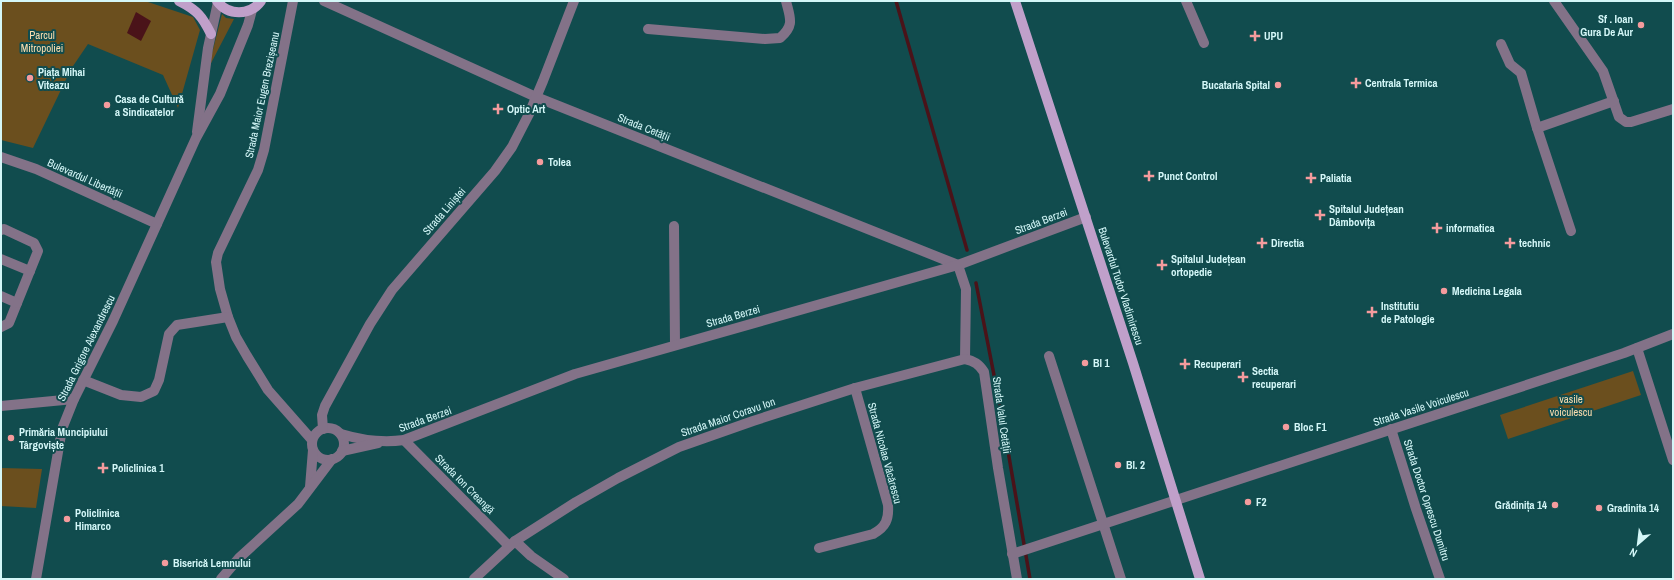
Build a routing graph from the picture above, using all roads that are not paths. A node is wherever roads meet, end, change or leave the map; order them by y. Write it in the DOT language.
graph roads {
  1 [pos="179,1"];
  2 [pos="217,1"];
  3 [pos="261,1"];
  4 [pos="293,1"];
  5 [pos="324,1"];
  6 [pos="574,1"];
  7 [pos="786,1"];
  8 [pos="1015,1"];
  9 [pos="1186,1"];
  10 [pos="1554,1"];
  11 [pos="252,10"];
  12 [pos="648,29"];
  13 [pos="211,34"];
  14 [pos="1204,43"];
  15 [pos="1501,44"];
  16 [pos="536,97"];
  17 [pos="1614,101"];
  18 [pos="1673,109"];
  19 [pos="1537,128"];
  20 [pos="196,138"];
  21 [pos="1,157"];
  22 [pos="1086,217"];
  23 [pos="157,224"];
  24 [pos="674,226"];
  25 [pos="1,230"];
  26 [pos="1571,231"];
  27 [pos="1,259"];
  28 [pos="958,266"];
  29 [pos="30,271"];
  30 [pos="1,296"];
  31 [pos="17,303"];
  32 [pos="228,317"];
  33 [pos="1,327"];
  34 [pos="1673,334"];
  35 [pos="675,345"];
  36 [pos="1637,348"];
  37 [pos="1049,356"];
  38 [pos="966,359"];
  39 [pos="83,380"];
  40 [pos="855,388"];
  41 [pos="74,400"];
  42 [pos="1,406"];
  43 [pos="299,425"];
  44 [pos="321,429"];
  45 [pos="1391,429"];
  46 [pos="341,434"];
  47 [pos="404,440"];
  48 [pos="388,441"];
  49 [pos="313,445"];
  50 [pos="342,451"];
  51 [pos="332,459"];
  52 [pos="1673,460"];
  53 [pos="310,487"];
  54 [pos="1176,500"];
  55 [pos="1103,524"];
  56 [pos="512,543"];
  57 [pos="819,548"];
  58 [pos="1012,554"];
  59 [pos="36,579"];
  60 [pos="221,579"];
  61 [pos="474,579"];
  62 [pos="564,579"];
  63 [pos="1017,579"];
  64 [pos="1122,579"];
  65 [pos="1200,579"];
  66 [pos="1440,579"];
  1 -- 13 [label="main road"];
  2 -- 11 [label="main road"];
  2 -- 13 [label="street, Strada Grigore Alexandrescu"];
  3 -- 11 [label="main road"];
  4 -- 32 [label="street, Strada Maior Eugen Brezișeanu"];
  5 -- 16 [label="street, Strada Cetății"];
  6 -- 16 [label="street, Strada Liniștei"];
  7 -- 12 [label="street"];
  8 -- 22 [label="main road, Bulevardul Tudor Vladimirescu"];
  9 -- 14 [label="street"];
  10 -- 17 [label="street"];
  11 -- 20 [label="street, Strada Grigore Alexandrescu"];
  13 -- 20 [label="street, Strada Grigore Alexandrescu"];
  15 -- 19 [label="street"];
  16 -- 28 [label="street, Strada Cetății"];
  16 -- 44 [label="street, Strada Liniștei"];
  17 -- 18 [label="street"];
  17 -- 19 [label="street"];
  19 -- 26 [label="street"];
  20 -- 23 [label="street, Strada Grigore Alexandrescu"];
  21 -- 23 [label="street, Bulevardul Libertății"];
  22 -- 28 [label="street, Strada Berzei"];
  22 -- 54 [label="main road, Bulevardul Tudor Vladimirescu"];
  23 -- 39 [label="street, Strada Grigore Alexandrescu"];
  24 -- 35 [label="street"];
  25 -- 29 [label="street"];
  27 -- 29 [label="street"];
  28 -- 35 [label="street, Strada Berzei"];
  28 -- 38 [label="street"];
  29 -- 31 [label="street"];
  30 -- 31 [label="street"];
  31 -- 33 [label="street"];
  32 -- 39 [label="street"];
  32 -- 43 [label="street, Strada Maior Eugen Brezișeanu"];
  34 -- 36 [label="street, Strada Vasile Voiculescu"];
  35 -- 47 [label="street, Strada Berzei"];
  36 -- 45 [label="street, Strada Vasile Voiculescu"];
  36 -- 52 [label="street"];
  37 -- 55 [label="street"];
  38 -- 40 [label="street, Strada Maior Coravu Ion"];
  38 -- 58 [label="street, Strada Valul Cetății"];
  39 -- 41 [label="street, Strada Grigore Alexandrescu"];
  40 -- 56 [label="street, Strada Maior Coravu Ion"];
  40 -- 57 [label="street, Strada Nicolae Văcărescu"];
  41 -- 42 [label="street"];
  41 -- 59 [label="street, Strada Grigore Alexandrescu"];
  43 -- 44 [label="street"];
  43 -- 49 [label="street, Strada Maior Eugen Brezișeanu"];
  44 -- 46 [label="street"];
  44 -- 49 [label="street"];
  45 -- 54 [label="street, Strada Vasile Voiculescu"];
  45 -- 66 [label="street, Strada Doctor Oprescu Dumitru"];
  46 -- 48 [label="street, Strada Berzei"];
  46 -- 50 [label="street"];
  47 -- 48 [label="street, Strada Berzei"];
  47 -- 56 [label="street, Strada Ion Creangă"];
  48 -- 50 [label="street, Strada Berzei"];
  49 -- 51 [label="street"];
  49 -- 53 [label="street"];
  50 -- 51 [label="street"];
  51 -- 53 [label="street"];
  53 -- 60 [label="street"];
  54 -- 55 [label="street, Strada Vasile Voiculescu"];
  54 -- 65 [label="main road, Bulevardul Tudor Vladimirescu"];
  55 -- 58 [label="street, Strada Vasile Voiculescu"];
  55 -- 64 [label="street"];
  56 -- 61 [label="street, Strada Maior Coravu Ion"];
  56 -- 62 [label="street"];
  58 -- 63 [label="street, Strada Valul Cetății"];
}
